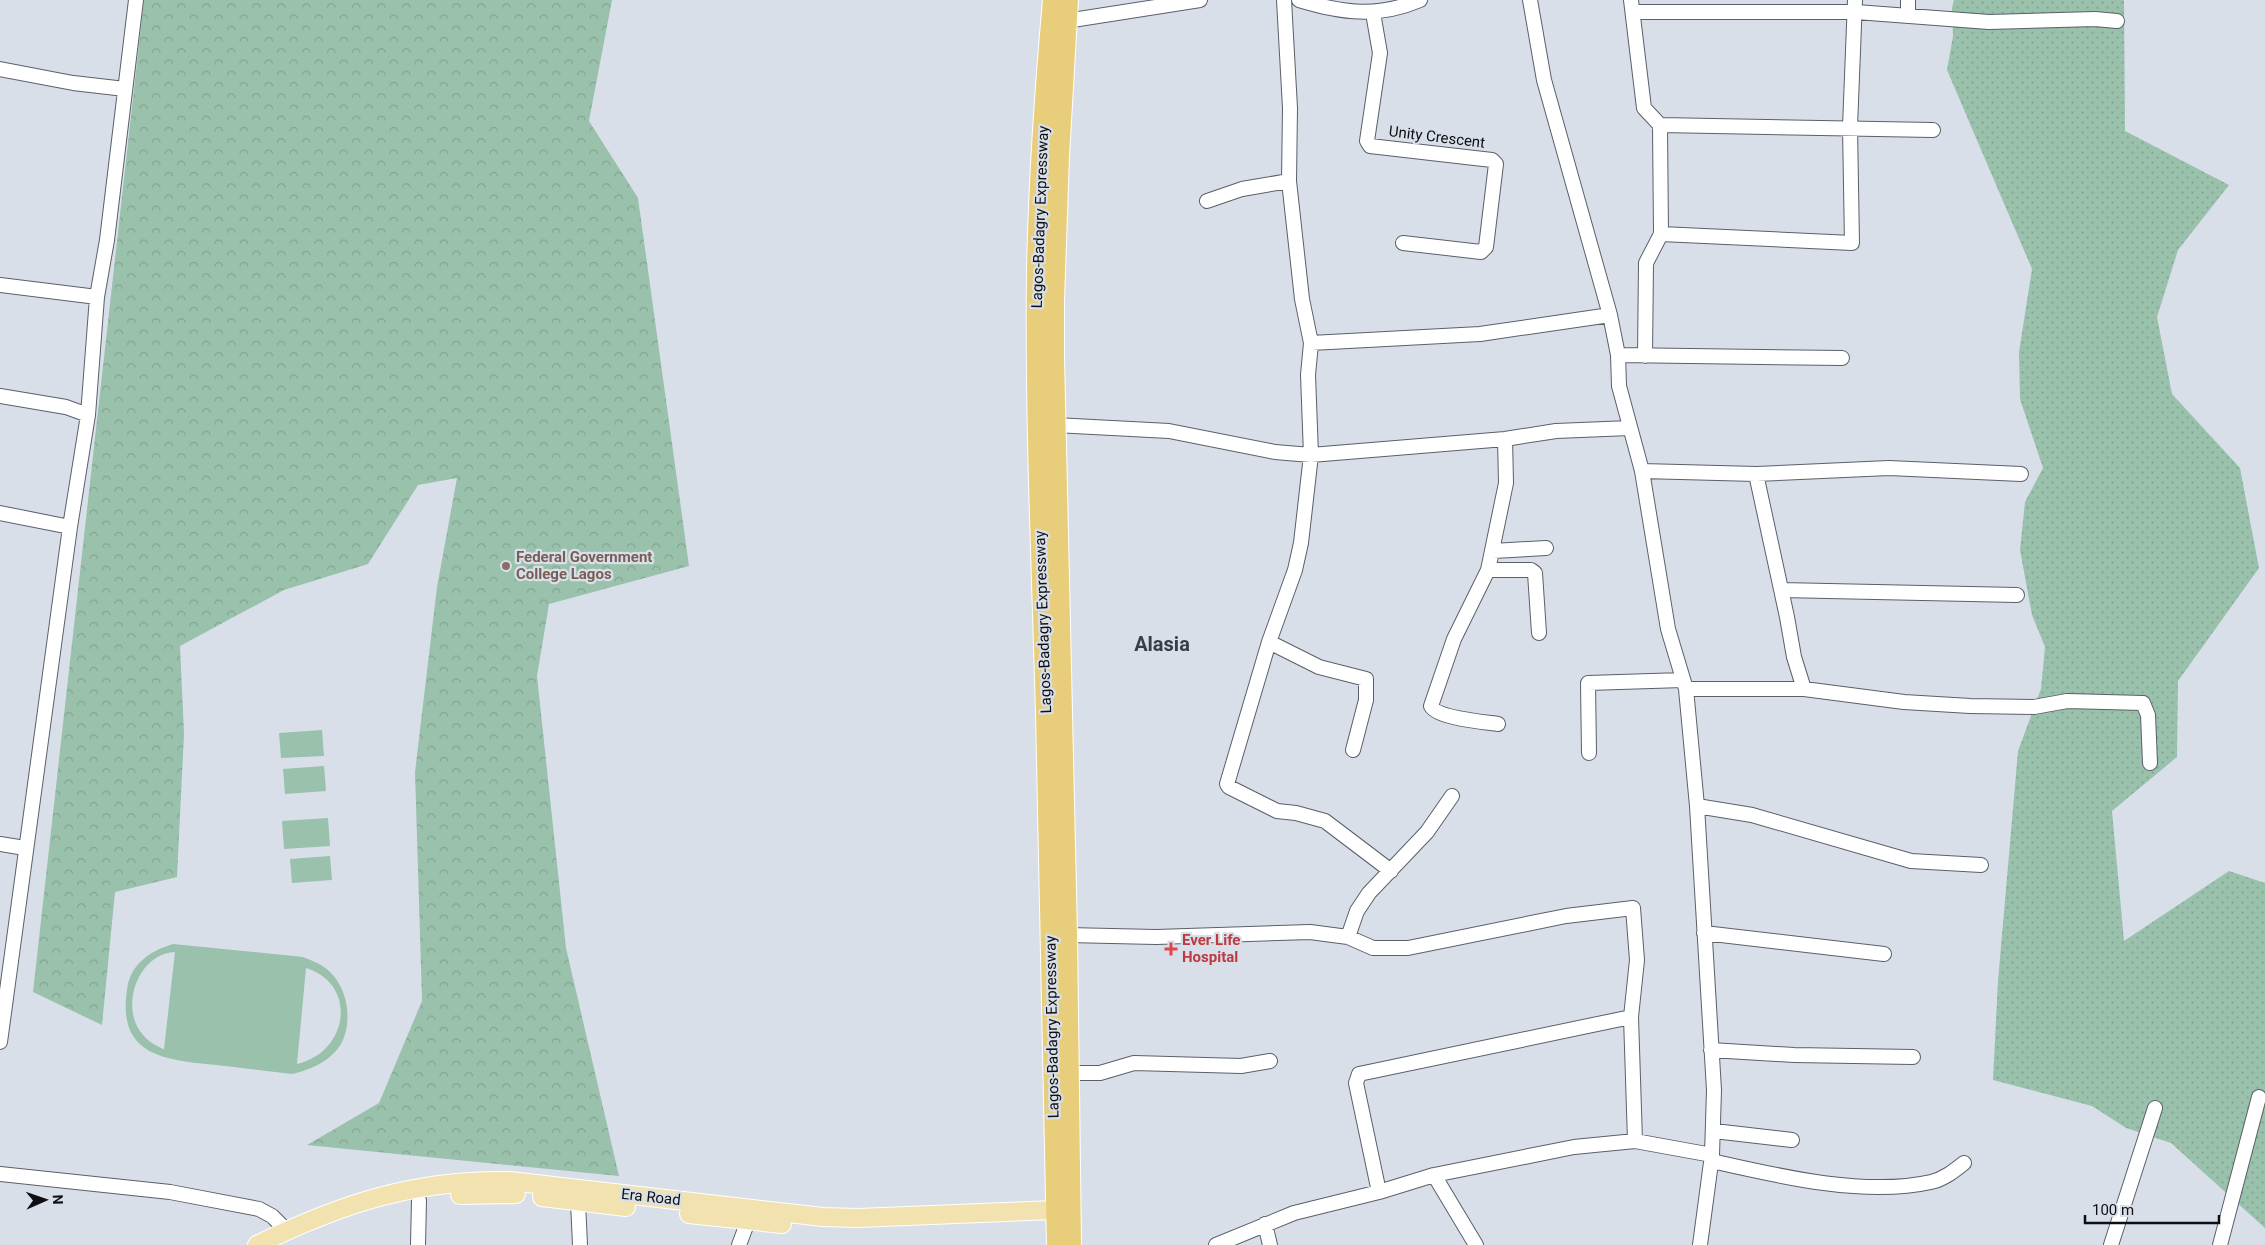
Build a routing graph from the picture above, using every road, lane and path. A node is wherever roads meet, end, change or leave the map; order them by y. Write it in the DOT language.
graph roads {
  1 [pos="136,0"];
  2 [pos="1053,0"];
  3 [pos="1068,0"];
  4 [pos="1200,0"];
  5 [pos="1284,0"];
  6 [pos="1299,0"];
  7 [pos="1420,0"];
  8 [pos="1530,0"];
  9 [pos="1908,0"];
  10 [pos="1632,6"];
  11 [pos="1743,6"];
  12 [pos="1855,6"];
  13 [pos="1374,13"];
  14 [pos="1908,16"];
  15 [pos="1066,21"];
  16 [pos="2117,21"];
  17 [pos="0,69"];
  18 [pos="125,89"];
  19 [pos="1660,125"];
  20 [pos="1850,127"];
  21 [pos="1933,130"];
  22 [pos="1289,181"];
  23 [pos="1207,201"];
  24 [pos="1661,234"];
  25 [pos="1403,243"];
  26 [pos="0,285"];
  27 [pos="97,297"];
  28 [pos="1610,316"];
  29 [pos="1311,343"];
  30 [pos="1618,355"];
  31 [pos="1645,356"];
  32 [pos="1842,358"];
  33 [pos="0,396"];
  34 [pos="88,415"];
  35 [pos="1055,425"];
  36 [pos="1630,428"];
  37 [pos="1505,439"];
  38 [pos="1312,455"];
  39 [pos="1642,471"];
  40 [pos="1756,474"];
  41 [pos="2021,474"];
  42 [pos="0,513"];
  43 [pos="70,527"];
  44 [pos="1546,548"];
  45 [pos="1493,551"];
  46 [pos="1488,570"];
  47 [pos="1781,590"];
  48 [pos="2017,595"];
  49 [pos="1539,633"];
  50 [pos="1269,642"];
  51 [pos="1685,684"];
  52 [pos="1804,689"];
  53 [pos="1498,724"];
  54 [pos="1353,750"];
  55 [pos="1589,754"];
  56 [pos="2150,762"];
  57 [pos="1452,796"];
  58 [pos="1697,806"];
  59 [pos="0,844"];
  60 [pos="25,848"];
  61 [pos="1981,865"];
  62 [pos="1391,871"];
  63 [pos="1704,934"];
  64 [pos="1067,935"];
  65 [pos="1348,937"];
  66 [pos="1884,954"];
  67 [pos="1631,1017"];
  68 [pos="0,1042"];
  69 [pos="1711,1050"];
  70 [pos="1913,1056"];
  71 [pos="1270,1061"];
  72 [pos="1068,1073"];
  73 [pos="2259,1097"];
  74 [pos="2155,1108"];
  75 [pos="1714,1131"];
  76 [pos="1792,1140"];
  77 [pos="1635,1141"];
  78 [pos="1712,1158"];
  79 [pos="1964,1163"];
  80 [pos="0,1174"];
  81 [pos="1434,1175"];
  82 [pos="1378,1192"];
  83 [pos="419,1200"];
  84 [pos="578,1202"];
  85 [pos="354,1209"];
  86 [pos="1056,1215"];
  87 [pos="748,1221"];
  88 [pos="1265,1224"];
  89 [pos="283,1238"];
  90 [pos="257,1245"];
  91 [pos="418,1245"];
  92 [pos="580,1245"];
  93 [pos="740,1245"];
  94 [pos="1057,1245"];
  95 [pos="1071,1245"];
  96 [pos="1216,1245"];
  97 [pos="1270,1245"];
  98 [pos="1476,1245"];
  99 [pos="1700,1245"];
  100 [pos="2111,1245"];
  101 [pos="2220,1245"];
  1 -- 18 [label="street"];
  2 -- 86 [label="highway, Lagos-Badagry Expressway"];
  3 -- 15 [label="highway, Lagos-Badagry Expressway"];
  4 -- 15 [label="street"];
  5 -- 22 [label="street"];
  6 -- 13 [label="street"];
  7 -- 13 [label="street"];
  8 -- 28 [label="street"];
  9 -- 14 [label="street"];
  10 -- 11 [label="street"];
  10 -- 19 [label="street"];
  11 -- 12 [label="street"];
  12 -- 14 [label="street"];
  12 -- 20 [label="street"];
  13 -- 25 [label="street, Unity Crescent"];
  14 -- 16 [label="street"];
  15 -- 35 [label="highway, Lagos-Badagry Expressway"];
  17 -- 18 [label="street"];
  18 -- 27 [label="street"];
  19 -- 20 [label="street"];
  19 -- 24 [label="street"];
  20 -- 21 [label="street"];
  20 -- 24 [label="street"];
  22 -- 23 [label="street"];
  22 -- 29 [label="street"];
  24 -- 31 [label="street"];
  26 -- 27 [label="street"];
  27 -- 34 [label="street"];
  28 -- 29 [label="street"];
  28 -- 30 [label="street"];
  29 -- 38 [label="street"];
  30 -- 31 [label="street"];
  30 -- 36 [label="street"];
  31 -- 32 [label="street"];
  33 -- 34 [label="street"];
  34 -- 43 [label="street"];
  35 -- 38 [label="street"];
  35 -- 64 [label="highway, Lagos-Badagry Expressway"];
  36 -- 37 [label="street"];
  36 -- 39 [label="street"];
  37 -- 38 [label="street"];
  37 -- 45 [label="street"];
  38 -- 50 [label="street"];
  39 -- 40 [label="street"];
  39 -- 51 [label="street"];
  40 -- 41 [label="street"];
  40 -- 47 [label="street"];
  42 -- 43 [label="street"];
  43 -- 60 [label="street"];
  44 -- 45 [label="street"];
  45 -- 46 [label="street"];
  46 -- 49 [label="street"];
  46 -- 53 [label="street"];
  47 -- 48 [label="street"];
  47 -- 52 [label="street"];
  50 -- 54 [label="street"];
  50 -- 62 [label="street"];
  51 -- 52 [label="street"];
  51 -- 55 [label="street"];
  51 -- 58 [label="street"];
  52 -- 56 [label="street"];
  57 -- 62 [label="street"];
  58 -- 61 [label="street"];
  58 -- 63 [label="street"];
  59 -- 60 [label="street"];
  60 -- 68 [label="street"];
  62 -- 65 [label="street"];
  63 -- 66 [label="street"];
  63 -- 69 [label="street"];
  64 -- 65 [label="street"];
  64 -- 72 [label="highway, Lagos-Badagry Expressway"];
  65 -- 67 [label="street"];
  67 -- 77 [label="street"];
  67 -- 82 [label="street"];
  69 -- 70 [label="street"];
  69 -- 75 [label="street"];
  71 -- 72 [label="street"];
  72 -- 95 [label="highway, Lagos-Badagry Expressway"];
  73 -- 101 [label="street"];
  74 -- 100 [label="street"];
  75 -- 76 [label="street"];
  75 -- 78 [label="street"];
  77 -- 78 [label="street"];
  77 -- 81 [label="street"];
  78 -- 79 [label="street"];
  78 -- 99 [label="street"];
  80 -- 89 [label="street"];
  81 -- 82 [label="street"];
  81 -- 98 [label="street"];
  82 -- 88 [label="street"];
  83 -- 84 [label="main road"];
  83 -- 85 [label="main road"];
  83 -- 91 [label="street"];
  84 -- 87 [label="main road"];
  84 -- 92 [label="street"];
  85 -- 86 [label="main road, Era Road"];
  85 -- 89 [label="main road, Era Road"];
  86 -- 87 [label="main road"];
  86 -- 94 [label="highway, Lagos-Badagry Expressway"];
  87 -- 93 [label="street"];
  88 -- 96 [label="street"];
  88 -- 97 [label="street"];
  89 -- 90 [label="main road, Era Road"];
}
